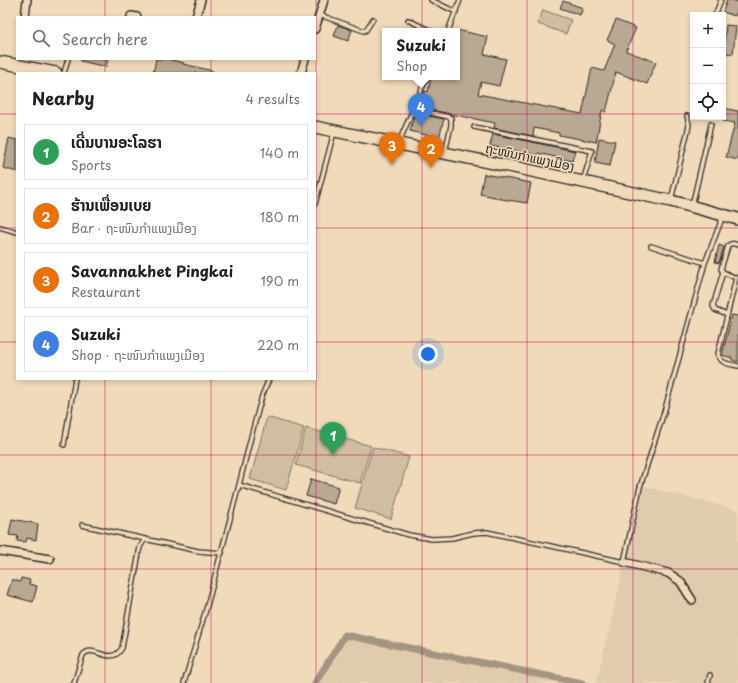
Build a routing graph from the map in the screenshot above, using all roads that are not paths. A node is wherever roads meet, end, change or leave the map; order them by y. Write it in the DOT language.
graph roads {
  1 [pos="28,0"];
  2 [pos="201,0"];
  3 [pos="324,0"];
  4 [pos="431,0"];
  5 [pos="460,0"];
  6 [pos="722,0"];
  7 [pos="456,12"];
  8 [pos="716,12"];
  9 [pos="320,15"];
  10 [pos="25,16"];
  11 [pos="196,16"];
  12 [pos="372,19"];
  13 [pos="408,20"];
  14 [pos="316,27"];
  15 [pos="425,28"];
  16 [pos="449,28"];
  17 [pos="68,60"];
  18 [pos="305,60"];
  19 [pos="16,61"];
  20 [pos="0,62"];
  21 [pos="29,70"];
  22 [pos="47,72"];
  23 [pos="64,72"];
  24 [pos="301,72"];
  25 [pos="426,80"];
  26 [pos="431,113"];
  27 [pos="687,116"];
  28 [pos="711,124"];
  29 [pos="316,127"];
  30 [pos="474,127"];
  31 [pos="334,131"];
  32 [pos="398,144"];
  33 [pos="445,153"];
  34 [pos="583,182"];
  35 [pos="316,200"];
  36 [pos="671,201"];
  37 [pos="692,207"];
  38 [pos="723,215"];
  39 [pos="738,219"];
  40 [pos="0,227"];
  41 [pos="16,232"];
  42 [pos="738,245"];
  43 [pos="651,246"];
  44 [pos="706,263"];
  45 [pos="723,272"];
  46 [pos="737,278"];
  47 [pos="727,315"];
  48 [pos="738,366"];
  49 [pos="75,380"];
  50 [pos="269,380"];
  51 [pos="64,445"];
  52 [pos="239,485"];
  53 [pos="82,525"];
  54 [pos="145,539"];
  55 [pos="0,551"];
  56 [pos="222,553"];
  57 [pos="50,559"];
  58 [pos="624,562"];
  59 [pos="692,600"];
  60 [pos="710,675"];
  61 [pos="74,683"];
  62 [pos="184,683"];
  63 [pos="708,683"];
  1 -- 10 [label="street"];
  2 -- 11 [label="street"];
  3 -- 9 [label="street"];
  4 -- 7 [label="lane"];
  5 -- 7 [label="lane"];
  6 -- 8 [label="lane"];
  7 -- 16 [label="lane"];
  9 -- 12 [label="lane"];
  9 -- 14 [label="street"];
  13 -- 15 [label="lane"];
  17 -- 23 [label="lane"];
  18 -- 24 [label="street"];
  19 -- 20 [label="main road"];
  19 -- 21 [label="main road"];
  21 -- 22 [label="main road"];
  25 -- 32 [label="lane"];
  26 -- 33 [label="lane"];
  27 -- 36 [label="lane"];
  28 -- 37 [label="lane"];
  29 -- 31 [label="main road, ຖະໜົນກຳແພງເມືອງ"];
  30 -- 34 [label="lane"];
  31 -- 32 [label="main road, ຖະໜົນກຳແພງເມືອງ"];
  31 -- 35 [label="lane"];
  32 -- 33 [label="main road, ຖະໜົນກຳແພງເມືອງ"];
  33 -- 34 [label="main road, ຖະໜົນກຳແພງເມືອງ"];
  34 -- 36 [label="main road, ຖະໜົນກຳແພງເມືອງ"];
  36 -- 37 [label="main road, ຖະໜົນກຳແພງເມືອງ"];
  37 -- 38 [label="main road, ຖະໜົນກຳແພງເມືອງ"];
  38 -- 39 [label="main road, ຖະໜົນກຳແພງເມືອງ"];
  38 -- 44 [label="lane"];
  40 -- 41 [label="lane"];
  42 -- 45 [label="lane"];
  43 -- 44 [label="lane"];
  44 -- 58 [label="lane"];
  45 -- 46 [label="lane"];
  45 -- 47 [label="lane"];
  46 -- 47 [label="lane"];
  47 -- 48 [label="lane"];
  49 -- 51 [label="lane"];
  50 -- 52 [label="lane"];
  52 -- 56 [label="lane"];
  52 -- 58 [label="lane"];
  53 -- 54 [label="lane"];
  54 -- 56 [label="lane"];
  54 -- 61 [label="lane"];
  55 -- 57 [label="street"];
  56 -- 62 [label="lane"];
  58 -- 59 [label="street"];
  60 -- 63 [label="lane"];
}
